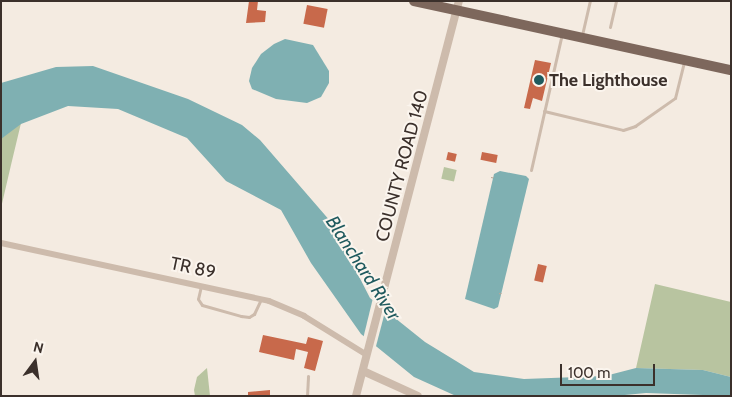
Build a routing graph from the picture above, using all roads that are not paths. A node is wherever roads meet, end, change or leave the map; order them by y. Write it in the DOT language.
graph roads {
  1 [pos="414,1"];
  2 [pos="590,1"];
  3 [pos="616,1"];
  4 [pos="458,6"];
  5 [pos="610,27"];
  6 [pos="563,34"];
  7 [pos="582,38"];
  8 [pos="685,60"];
  9 [pos="731,70"];
  10 [pos="544,110"];
  11 [pos="731,163"];
  12 [pos="530,170"];
  13 [pos="731,175"];
  14 [pos="1,243"];
  15 [pos="201,285"];
  16 [pos="261,299"];
  17 [pos="368,352"];
  18 [pos="363,371"];
  19 [pos="308,376"];
  20 [pos="307,396"];
  21 [pos="356,396"];
  22 [pos="418,396"];
  1 -- 4 [label="main road"];
  2 -- 7 [label="lane"];
  3 -- 5 [label="lane"];
  4 -- 6 [label="main road"];
  4 -- 17 [label="street, COUNTY ROAD 140"];
  6 -- 7 [label="main road"];
  6 -- 10 [label="lane"];
  7 -- 8 [label="main road"];
  8 -- 9 [label="main road"];
  8 -- 10 [label="lane"];
  10 -- 12 [label="lane"];
  11 -- 13 [label="lane"];
  14 -- 15 [label="street, TR 89"];
  15 -- 16 [label="street, TR 89"];
  15 -- 16 [label="lane"];
  16 -- 17 [label="street, TR 89"];
  17 -- 18 [label="street, COUNTY ROAD 140"];
  18 -- 21 [label="street, COUNTY ROAD 140"];
  18 -- 22 [label="street"];
  19 -- 20 [label="lane"];
}
